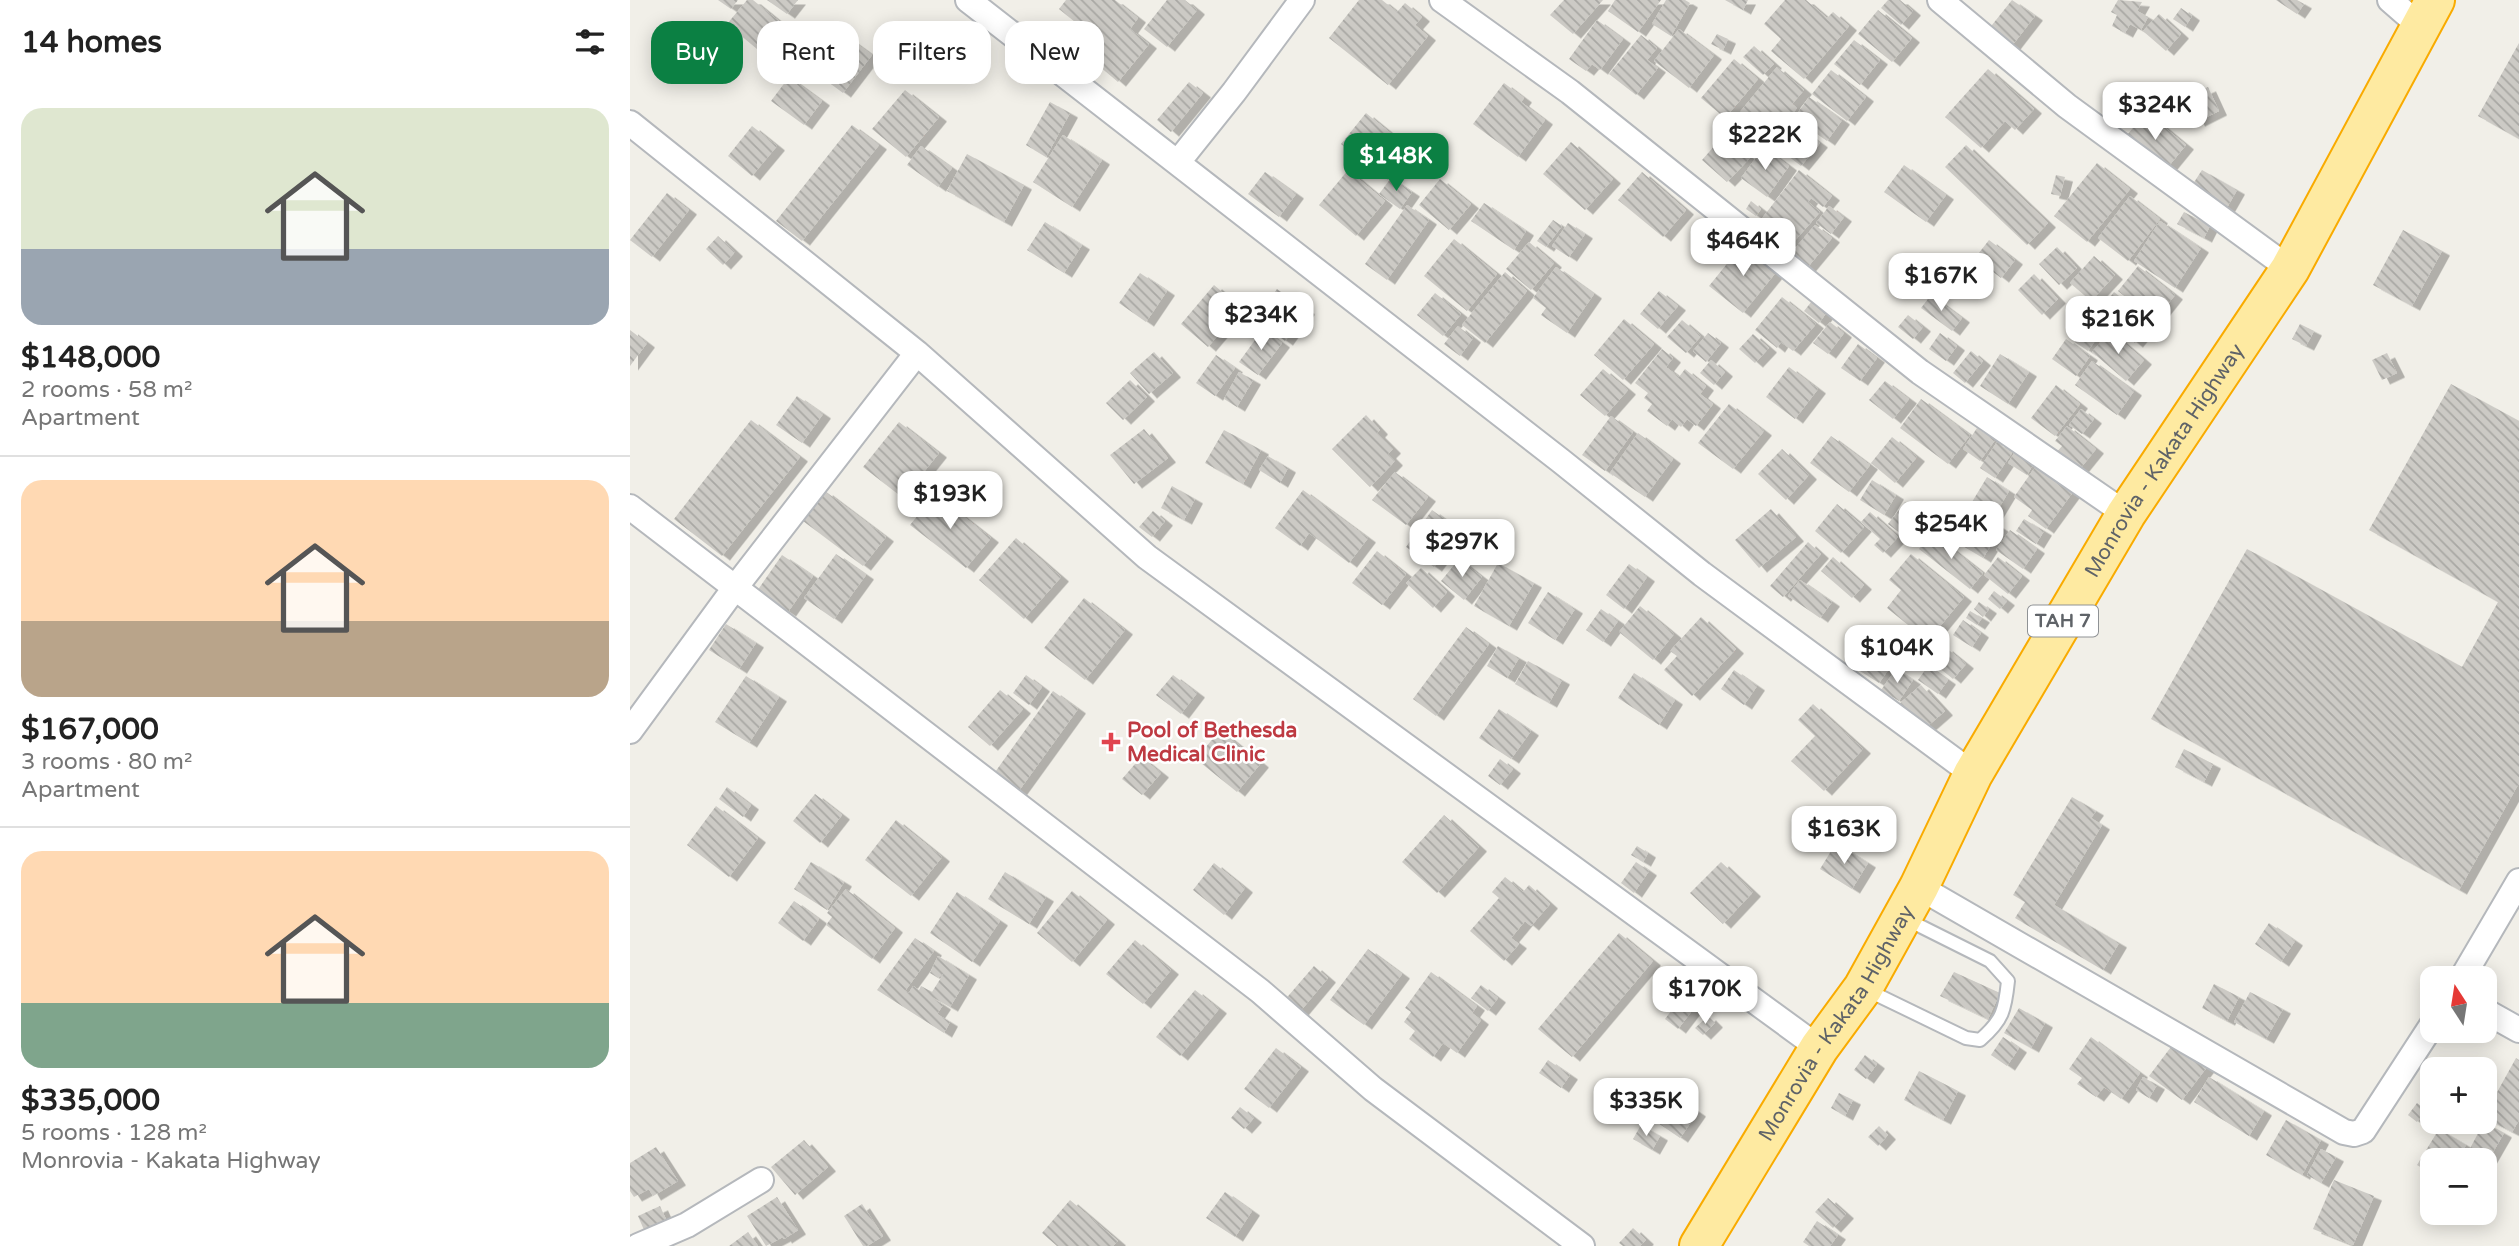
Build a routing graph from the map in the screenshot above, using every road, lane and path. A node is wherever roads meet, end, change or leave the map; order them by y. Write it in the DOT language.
graph roads {
  1 [pos="968,0"];
  2 [pos="1302,0"];
  3 [pos="1442,0"];
  4 [pos="1940,0"];
  5 [pos="2390,0"];
  6 [pos="2428,14"];
  7 [pos="630,123"];
  8 [pos="1178,162"];
  9 [pos="2290,270"];
  10 [pos="917,353"];
  11 [pos="630,508"];
  12 [pos="2126,514"];
  13 [pos="734,589"];
  14 [pos="630,731"];
  15 [pos="1973,775"];
  16 [pos="2519,881"];
  17 [pos="1910,902"];
  18 [pos="2469,966"];
  19 [pos="1863,988"];
  20 [pos="2497,1018"];
  21 [pos="2519,1030"];
  22 [pos="2421,1043"];
  23 [pos="1819,1048"];
  24 [pos="761,1180"];
  25 [pos="638,1246"];
  26 [pos="1582,1246"];
  27 [pos="1699,1246"];
  1 -- 8 [label="street"];
  2 -- 8 [label="street"];
  3 -- 12 [label="street"];
  4 -- 9 [label="street"];
  5 -- 6 [label="street"];
  6 -- 9 [label="highway, Monrovia - Kakata Highway / TAH 7"];
  7 -- 10 [label="street"];
  8 -- 15 [label="street"];
  9 -- 12 [label="highway, Monrovia - Kakata Highway / TAH 7"];
  10 -- 13 [label="street"];
  10 -- 23 [label="street"];
  11 -- 13 [label="street"];
  12 -- 15 [label="highway, Monrovia - Kakata Highway / TAH 7"];
  13 -- 14 [label="street"];
  13 -- 26 [label="street"];
  15 -- 17 [label="highway, Monrovia - Kakata Highway / TAH 7"];
  16 -- 18 [label="street"];
  17 -- 19 [label="highway, Monrovia - Kakata Highway / TAH 7"];
  17 -- 19 [label="lane"];
  17 -- 22 [label="street"];
  19 -- 23 [label="highway, Monrovia - Kakata Highway / TAH 7"];
  20 -- 21 [label="street"];
  23 -- 27 [label="highway, Monrovia - Kakata Highway / TAH 7"];
  24 -- 25 [label="street"];
}
